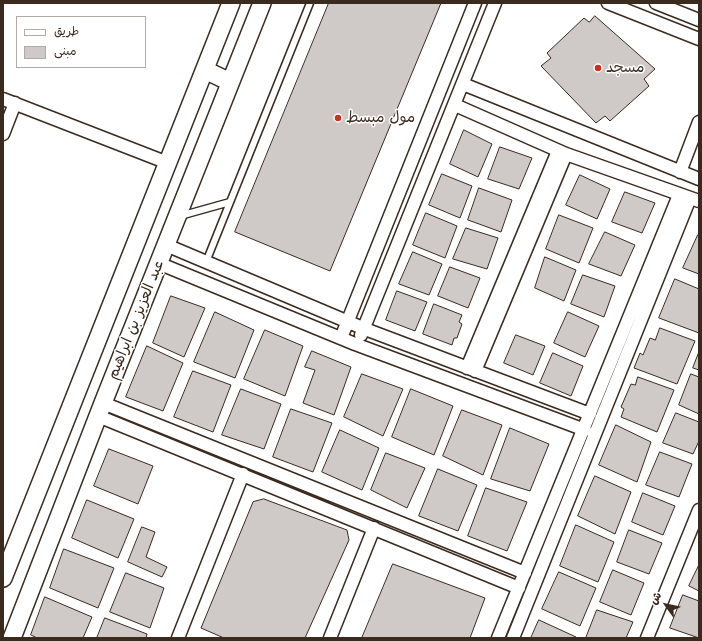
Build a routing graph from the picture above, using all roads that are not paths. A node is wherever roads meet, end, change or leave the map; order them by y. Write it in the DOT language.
graph roads {
  1 [pos="231,3"];
  2 [pos="262,3"];
  3 [pos="310,3"];
  4 [pos="475,3"];
  5 [pos="496,3"];
  6 [pos="608,3"];
  7 [pos="656,3"];
  8 [pos="699,20"];
  9 [pos="699,39"];
  10 [pos="205,70"];
  11 [pos="230,82"];
  12 [pos="463,84"];
  13 [pos="3,99"];
  14 [pos="15,103"];
  15 [pos="455,105"];
  16 [pos="699,122"];
  17 [pos="3,134"];
  18 [pos="562,152"];
  19 [pos="168,163"];
  20 [pos="680,172"];
  21 [pos="698,177"];
  22 [pos="690,198"];
  23 [pos="230,202"];
  24 [pos="176,217"];
  25 [pos="166,245"];
  26 [pos="206,262"];
  27 [pos="158,263"];
  28 [pos="348,322"];
  29 [pos="365,329"];
  30 [pos="341,338"];
  31 [pos="355,344"];
  32 [pos="471,370"];
  33 [pos="101,410"];
  34 [pos="590,414"];
  35 [pos="584,430"];
  36 [pos="243,474"];
  37 [pos="699,510"];
  38 [pos="374,528"];
  39 [pos="525,573"];
  40 [pos="3,578"];
  41 [pos="519,588"];
  42 [pos="12,638"];
  43 [pos="178,638"];
  44 [pos="330,638"];
  45 [pos="498,638"];
  46 [pos="513,638"];
  47 [pos="647,638"];
  1 -- 10 [label="street, عبد العزيز بن ابراهيم"];
  2 -- 11 [label="street, عبد العزيز بن ابراهيم"];
  3 -- 23 [label="lane"];
  4 -- 28 [label="street"];
  5 -- 12 [label="street"];
  6 -- 9 [label="street"];
  7 -- 8 [label="street"];
  10 -- 11 [label="street"];
  10 -- 19 [label="street, عبد العزيز بن ابراهيم"];
  11 -- 24 [label="street, عبد العزيز بن ابراهيم"];
  12 -- 15 [label="street"];
  12 -- 20 [label="street"];
  13 -- 14 [label="street"];
  14 -- 17 [label="street"];
  14 -- 19 [label="street"];
  15 -- 18 [label="street"];
  15 -- 29 [label="street"];
  16 -- 20 [label="street"];
  18 -- 22 [label="street"];
  18 -- 32 [label="street"];
  19 -- 40 [label="street, عبد العزيز بن ابراهيم"];
  20 -- 21 [label="street"];
  22 -- 34 [label="street"];
  22 -- 46 [label="street"];
  23 -- 24 [label="lane"];
  23 -- 26 [label="lane"];
  24 -- 25 [label="street, عبد العزيز بن ابراهيم"];
  25 -- 26 [label="street"];
  25 -- 27 [label="street, عبد العزيز بن ابراهيم"];
  26 -- 28 [label="street"];
  27 -- 30 [label="street"];
  27 -- 33 [label="street, عبد العزيز بن ابراهيم"];
  28 -- 29 [label="street"];
  28 -- 30 [label="street"];
  29 -- 31 [label="street"];
  29 -- 32 [label="street"];
  30 -- 31 [label="street"];
  31 -- 35 [label="street"];
  32 -- 34 [label="street"];
  33 -- 36 [label="street"];
  33 -- 39 [label="street"];
  33 -- 42 [label="street, عبد العزيز بن ابراهيم"];
  34 -- 35 [label="street"];
  35 -- 39 [label="street"];
  36 -- 38 [label="street"];
  36 -- 43 [label="street"];
  37 -- 47 [label="street"];
  38 -- 41 [label="street"];
  38 -- 44 [label="street"];
  39 -- 41 [label="street"];
  41 -- 45 [label="street"];
}
